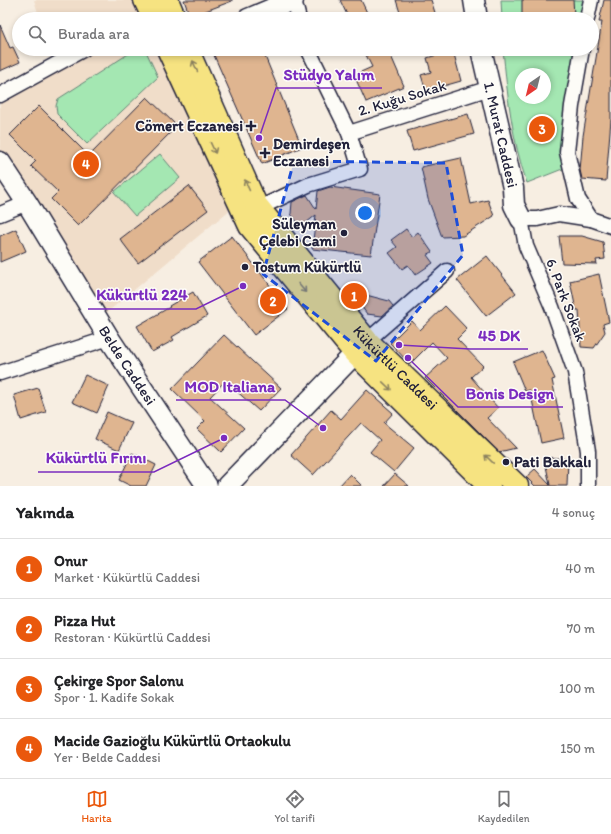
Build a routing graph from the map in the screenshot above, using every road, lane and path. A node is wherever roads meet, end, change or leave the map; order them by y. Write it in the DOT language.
graph roads {
  1 [pos="293,0"];
  2 [pos="474,0"];
  3 [pos="591,0"];
  4 [pos="265,12"];
  5 [pos="297,12"];
  6 [pos="476,12"];
  7 [pos="588,12"];
  8 [pos="71,56"];
  9 [pos="171,56"];
  10 [pos="190,56"];
  11 [pos="311,56"];
  12 [pos="483,56"];
  13 [pos="581,56"];
  14 [pos="490,88"];
  15 [pos="0,95"];
  16 [pos="349,133"];
  17 [pos="0,162"];
  18 [pos="27,202"];
  19 [pos="259,208"];
  20 [pos="0,214"];
  21 [pos="520,219"];
  22 [pos="591,219"];
  23 [pos="611,226"];
  24 [pos="447,271"];
  25 [pos="109,338"];
  26 [pos="361,347"];
  27 [pos="0,373"];
  28 [pos="207,486"];
  29 [pos="227,486"];
  30 [pos="489,486"];
  31 [pos="517,486"];
  32 [pos="588,486"];
  1 -- 4 [label="street"];
  1 -- 5 [label="street"];
  2 -- 6 [label="street"];
  3 -- 7 [label="street"];
  8 -- 15 [label="street"];
  9 -- 26 [label="main road, Kükürtlü Caddesi, one-way"];
  19 -- 10 [label="main road, Kükürtlü Caddesi, one-way"];
  11 -- 16 [label="street"];
  12 -- 14 [label="street, 1. Murat Caddesi"];
  13 -- 22 [label="street"];
  14 -- 16 [label="street, 2. Kuğu Sokak"];
  14 -- 21 [label="street, 1. Murat Caddesi"];
  16 -- 19 [label="street, 2. Kuğu Sokak"];
  17 -- 18 [label="street, Belde Caddesi"];
  18 -- 20 [label="street"];
  18 -- 25 [label="street, Belde Caddesi"];
  19 -- 26 [label="main road, Kükürtlü Caddesi"];
  21 -- 22 [label="street"];
  21 -- 32 [label="street, 6. Park Sokak"];
  22 -- 23 [label="street"];
  24 -- 26 [label="street"];
  25 -- 27 [label="street"];
  25 -- 28 [label="street, Belde Caddesi"];
  26 -- 29 [label="street"];
  26 -- 30 [label="main road, Kükürtlü Caddesi, one-way"];
  31 -- 26 [label="main road, Kükürtlü Caddesi, one-way"];
}
